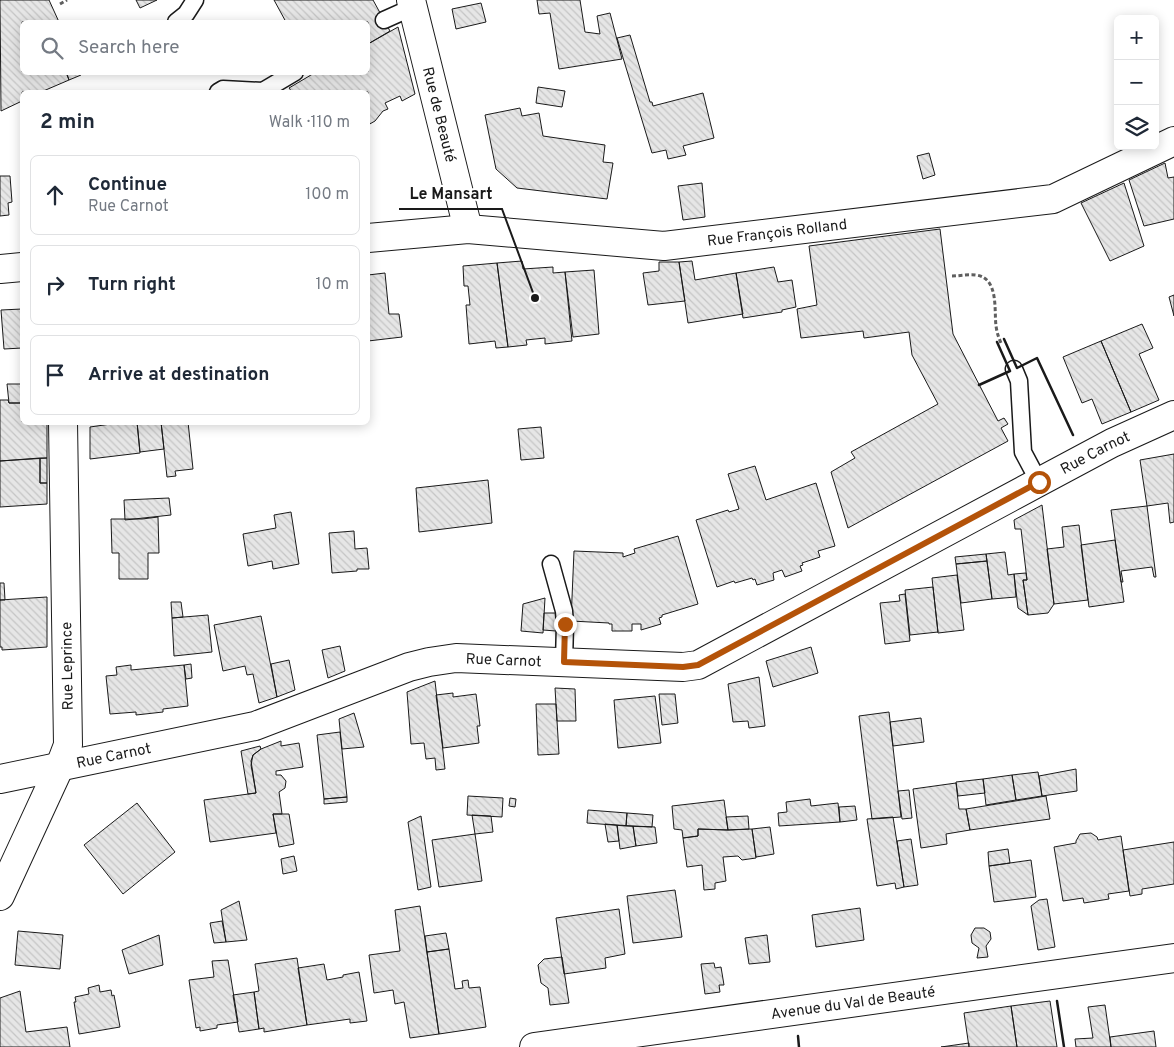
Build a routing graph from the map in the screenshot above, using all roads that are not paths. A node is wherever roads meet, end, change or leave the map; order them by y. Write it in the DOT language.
graph roads {
  1 [pos="195,0"];
  2 [pos="412,4"];
  3 [pos="178,20"];
  4 [pos="384,20"];
  5 [pos="290,75"];
  6 [pos="221,90"];
  7 [pos="243,90"];
  8 [pos="265,90"];
  9 [pos="1174,142"];
  10 [pos="468,229"];
  11 [pos="370,238"];
  12 [pos="20,267"];
  13 [pos="0,269"];
  14 [pos="1014,369"];
  15 [pos="1174,415"];
  16 [pos="63,425"];
  17 [pos="1039,482"];
  18 [pos="551,564"];
  19 [pos="564,662"];
  20 [pos="60,766"];
  21 [pos="0,778"];
  22 [pos="0,896"];
  23 [pos="1174,958"];
  24 [pos="534,1047"];
  1 -- 3 [label="lane"];
  2 -- 4 [label="lane"];
  2 -- 10 [label="street, Rue de Beauté"];
  5 -- 8 [label="lane"];
  6 -- 7 [label="lane"];
  9 -- 10 [label="street, Rue François Rolland"];
  10 -- 11 [label="street, Rue François Rolland"];
  12 -- 13 [label="street"];
  14 -- 17 [label="lane"];
  15 -- 17 [label="street, Rue Carnot"];
  16 -- 20 [label="street, Rue Leprince"];
  17 -- 19 [label="street, Rue Carnot"];
  18 -- 19 [label="lane"];
  19 -- 20 [label="street, Rue Carnot"];
  20 -- 21 [label="street, Rue Carnot"];
  20 -- 22 [label="street, Rue Leprince"];
  23 -- 24 [label="street, Avenue du Val de Beauté"];
}
